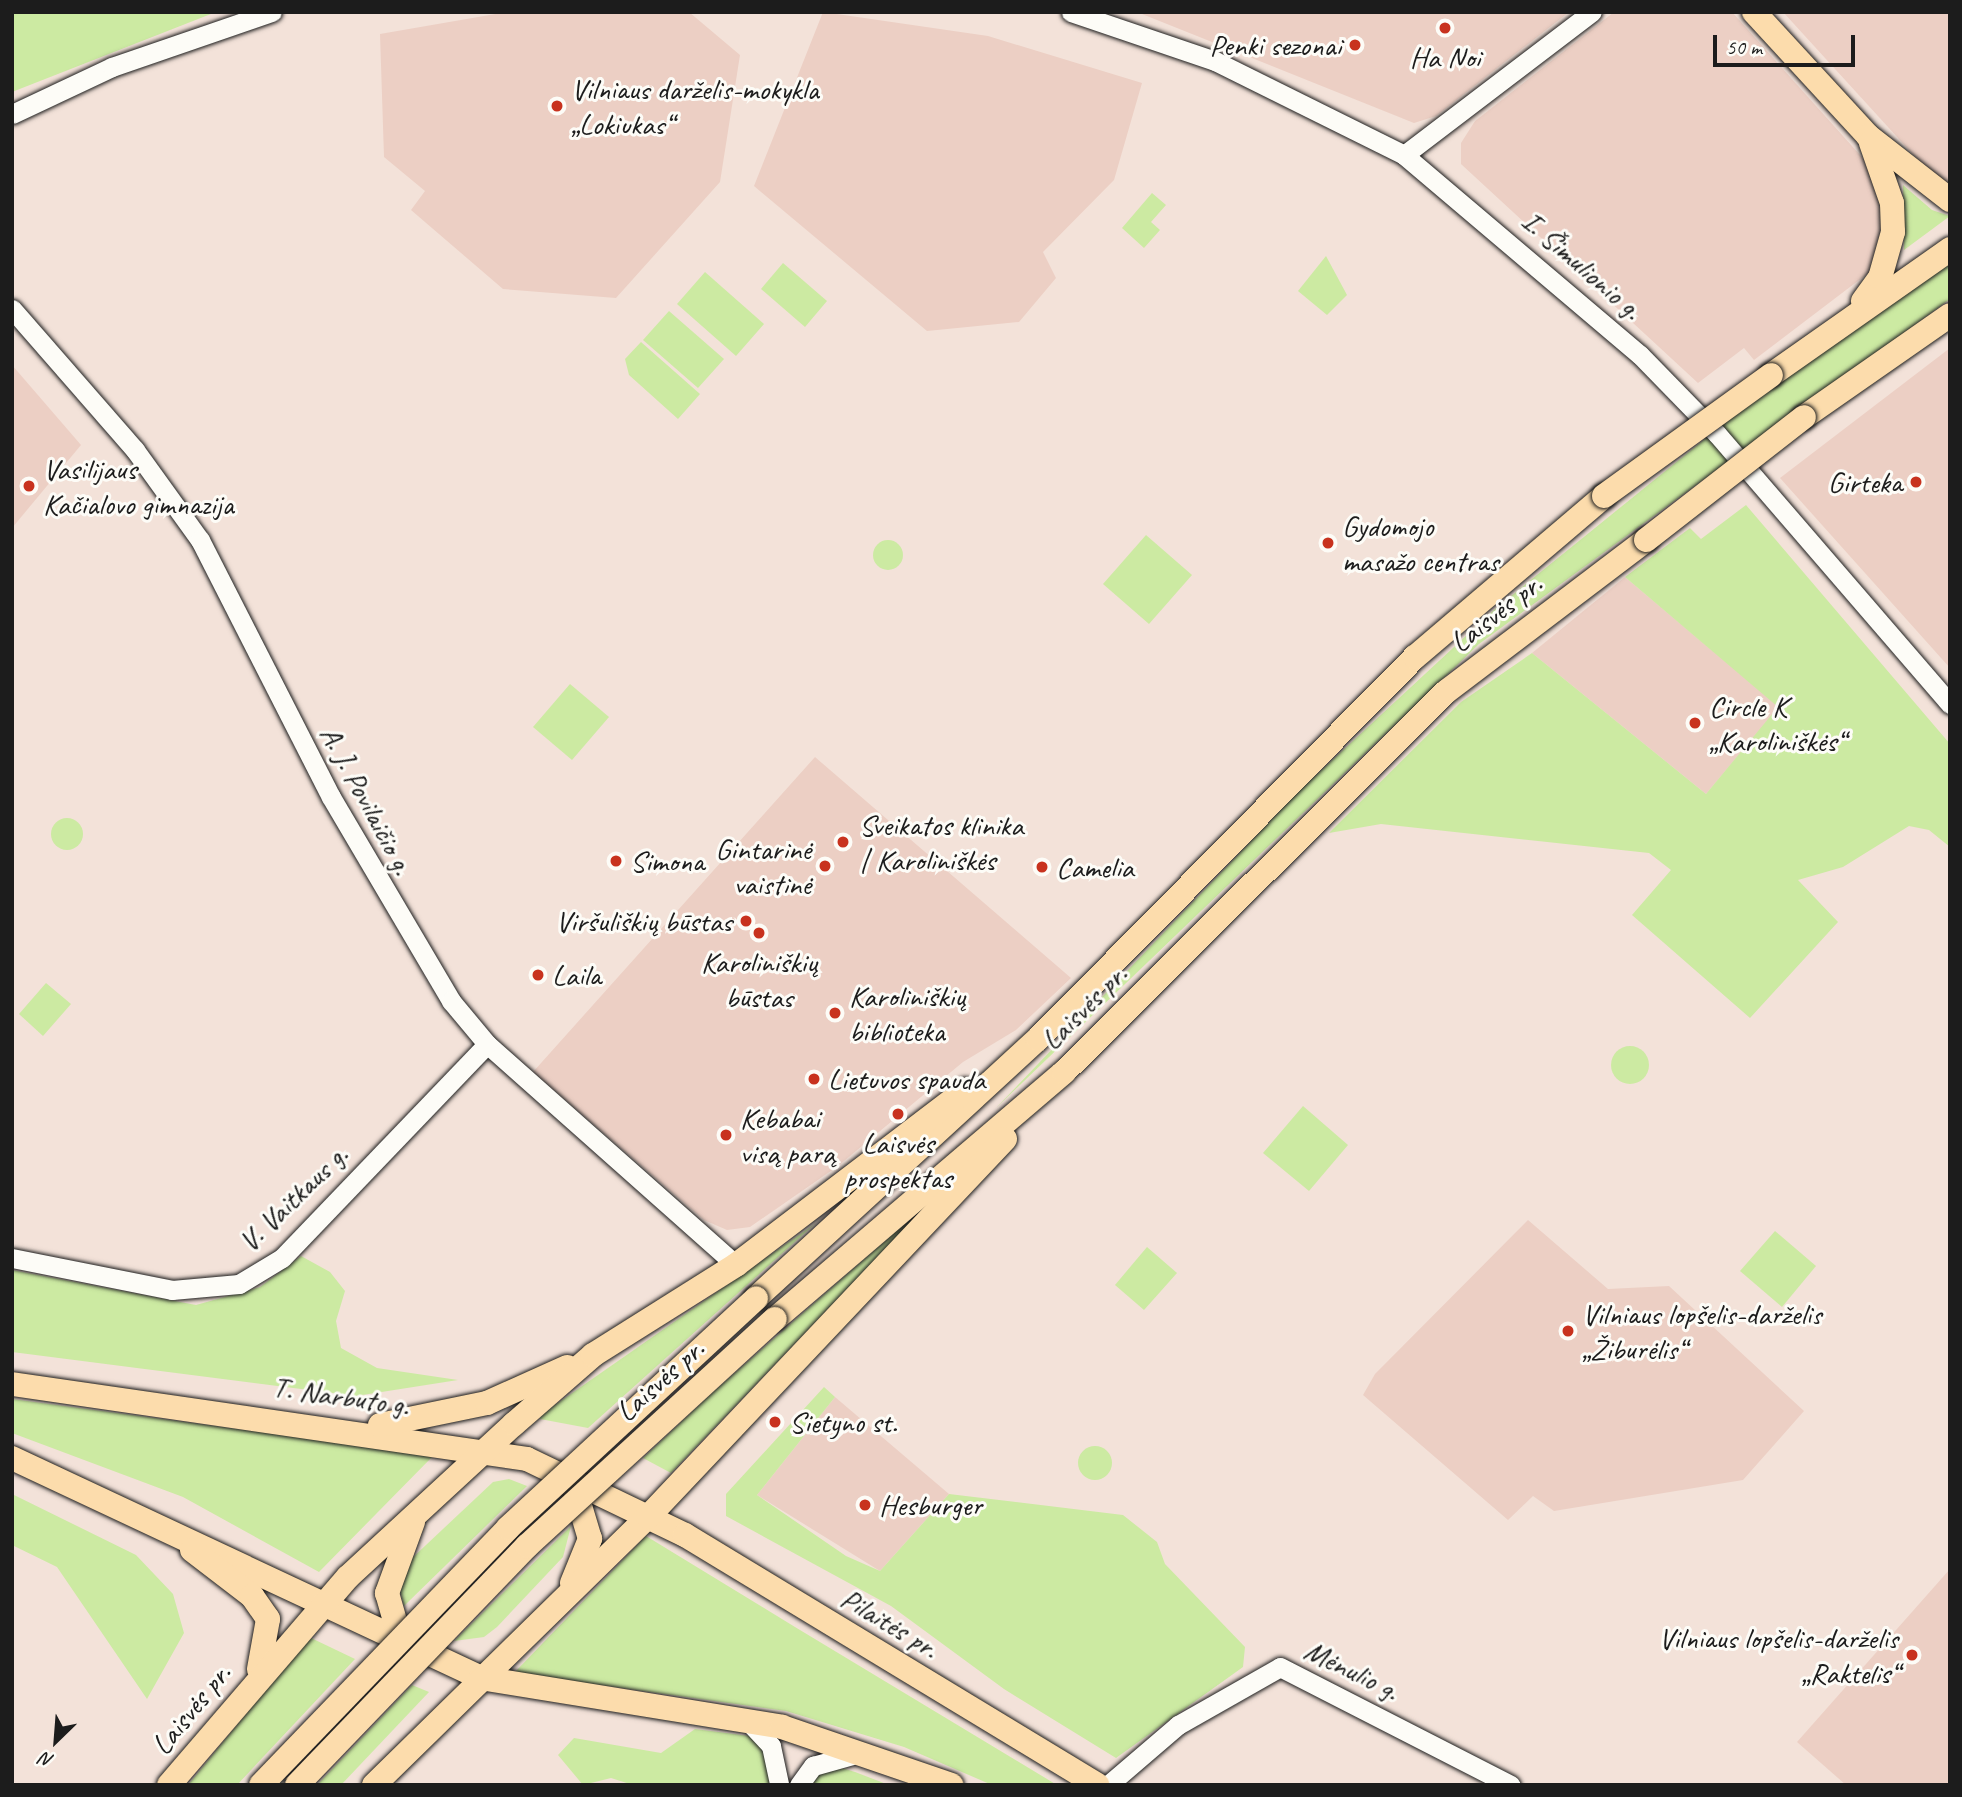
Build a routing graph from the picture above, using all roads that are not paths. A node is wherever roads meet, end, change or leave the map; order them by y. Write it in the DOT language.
graph roads {
  1 [pos="272,12"];
  2 [pos="1071,12"];
  3 [pos="1592,12"];
  4 [pos="1754,12"];
  5 [pos="12,114"];
  6 [pos="1868,136"];
  7 [pos="1404,155"];
  8 [pos="1950,200"];
  9 [pos="1950,249"];
  10 [pos="12,309"];
  11 [pos="1950,315"];
  12 [pos="1852,316"];
  13 [pos="1950,335"];
  14 [pos="1890,355"];
  15 [pos="1950,704"];
  16 [pos="1038,1039"];
  17 [pos="487,1044"];
  18 [pos="1064,1072"];
  19 [pos="12,1258"];
  20 [pos="736,1265"];
  21 [pos="593,1355"];
  22 [pos="12,1384"];
  23 [pos="340,1427"];
  24 [pos="485,1449"];
  25 [pos="12,1458"];
  26 [pos="572,1479"];
  27 [pos="420,1509"];
  28 [pos="648,1517"];
  29 [pos="149,1519"];
  30 [pos="566,1595"];
  31 [pos="323,1604"];
  32 [pos="433,1658"];
  33 [pos="481,1678"];
  34 [pos="254,1681"];
  35 [pos="747,1720"];
  36 [pos="865,1752"];
  37 [pos="169,1785"];
  38 [pos="261,1785"];
  39 [pos="297,1785"];
  40 [pos="374,1785"];
  41 [pos="779,1785"];
  42 [pos="799,1785"];
  43 [pos="951,1785"];
  44 [pos="1097,1785"];
  45 [pos="1108,1785"];
  46 [pos="1511,1785"];
  1 -- 5 [label="street"];
  2 -- 7 [label="street, I. Šimulionio g."];
  3 -- 7 [label="street"];
  4 -- 6 [label="main road"];
  6 -- 8 [label="main road"];
  6 -- 12 [label="main road"];
  7 -- 15 [label="street, I. Šimulionio g."];
  9 -- 12 [label="main road, Laisvės pr."];
  10 -- 17 [label="street, A. J. Povilaičio g."];
  11 -- 14 [label="main road, Laisvės pr."];
  12 -- 16 [label="main road, Laisvės pr., bridge"];
  13 -- 14 [label="main road"];
  14 -- 18 [label="main road, Laisvės pr., bridge"];
  16 -- 20 [label="main road, Laisvės pr."];
  16 -- 38 [label="main road, Laisvės pr., bridge"];
  17 -- 19 [label="street, V. Vaitkaus g."];
  17 -- 20 [label="street, A. J. Povilaičio g."];
  18 -- 28 [label="main road"];
  18 -- 39 [label="main road, Laisvės pr., bridge"];
  20 -- 21 [label="main road, Laisvės pr."];
  21 -- 23 [label="main road"];
  21 -- 24 [label="main road, Laisvės pr."];
  22 -- 23 [label="main road, T. Narbuto g."];
  23 -- 24 [label="main road, T. Narbuto g."];
  24 -- 26 [label="main road, T. Narbuto g."];
  24 -- 27 [label="main road, Laisvės pr."];
  25 -- 29 [label="main road"];
  26 -- 28 [label="main road, T. Narbuto g."];
  26 -- 30 [label="main road"];
  27 -- 31 [label="main road, Laisvės pr."];
  27 -- 32 [label="main road"];
  28 -- 30 [label="main road"];
  28 -- 44 [label="main road, Pilaitės pr."];
  29 -- 31 [label="main road"];
  29 -- 34 [label="main road"];
  30 -- 33 [label="main road"];
  31 -- 32 [label="main road"];
  31 -- 34 [label="main road, Laisvės pr."];
  32 -- 33 [label="main road"];
  33 -- 35 [label="main road"];
  33 -- 40 [label="main road"];
  34 -- 37 [label="main road, Laisvės pr."];
  35 -- 36 [label="main road"];
  35 -- 41 [label="street"];
  36 -- 42 [label="street"];
  36 -- 43 [label="main road"];
  45 -- 46 [label="street, Mėnulio g."];
}
